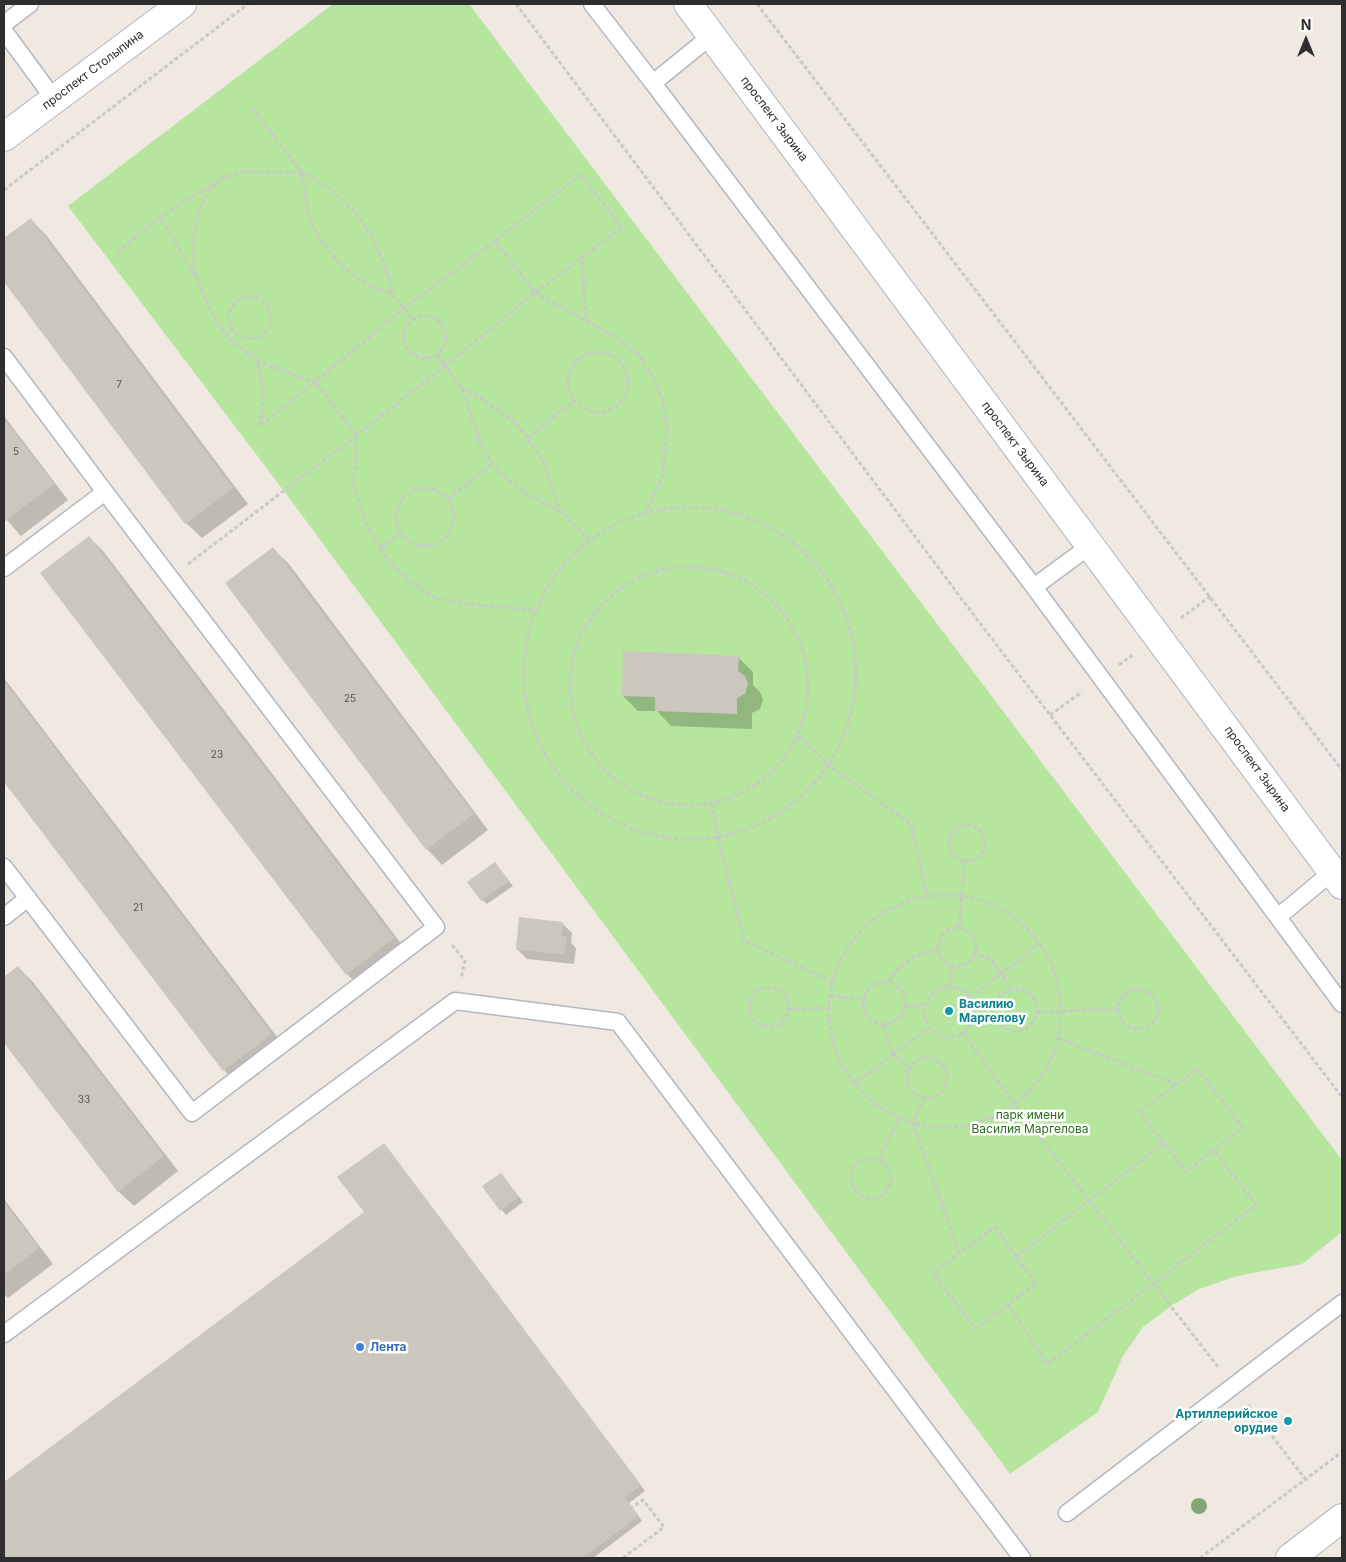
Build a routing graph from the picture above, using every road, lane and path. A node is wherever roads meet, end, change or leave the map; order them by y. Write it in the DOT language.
graph roads {
  1 [pos="30,4"];
  2 [pos="182,4"];
  3 [pos="248,4"];
  4 [pos="516,4"];
  5 [pos="592,4"];
  6 [pos="688,4"];
  7 [pos="757,4"];
  8 [pos="4,24"];
  9 [pos="4,31"];
  10 [pos="711,36"];
  11 [pos="653,83"];
  12 [pos="54,100"];
  13 [pos="252,108"];
  14 [pos="4,137"];
  15 [pos="302,173"];
  16 [pos="220,179"];
  17 [pos="4,190"];
  18 [pos="160,218"];
  19 [pos="495,242"];
  20 [pos="117,252"];
  21 [pos="582,258"];
  22 [pos="195,275"];
  23 [pos="391,293"];
  24 [pos="535,293"];
  25 [pos="404,308"];
  26 [pos="413,320"];
  27 [pos="586,320"];
  28 [pos="235,333"];
  29 [pos="229,338"];
  30 [pos="438,354"];
  31 [pos="4,357"];
  32 [pos="257,361"];
  33 [pos="445,366"];
  34 [pos="315,382"];
  35 [pos="462,389"];
  36 [pos="574,401"];
  37 [pos="357,435"];
  38 [pos="527,438"];
  39 [pos="493,463"];
  40 [pos="105,492"];
  41 [pos="448,499"];
  42 [pos="560,511"];
  43 [pos="646,512"];
  44 [pos="401,533"];
  45 [pos="590,540"];
  46 [pos="1091,545"];
  47 [pos="380,549"];
  48 [pos="4,568"];
  49 [pos="170,578"];
  50 [pos="1034,587"];
  51 [pos="1211,596"];
  52 [pos="536,610"];
  53 [pos="1158,636"];
  54 [pos="1102,678"];
  55 [pos="1050,716"];
  56 [pos="799,736"];
  57 [pos="830,766"];
  58 [pos="1342,770"];
  59 [pos="712,804"];
  60 [pos="718,838"];
  61 [pos="965,861"];
  62 [pos="4,867"];
  63 [pos="1337,878"];
  64 [pos="927,896"];
  65 [pos="963,897"];
  66 [pos="28,898"];
  67 [pos="4,917"];
  68 [pos="1278,917"];
  69 [pos="436,927"];
  70 [pos="959,928"];
  71 [pos="1038,942"];
  72 [pos="938,949"];
  73 [pos="974,953"];
  74 [pos="953,965"];
  75 [pos="1002,974"];
  76 [pos="832,982"];
  77 [pos="889,982"];
  78 [pos="949,987"];
  79 [pos="1011,990"];
  80 [pos="831,996"];
  81 [pos="970,997"];
  82 [pos="865,999"];
  83 [pos="455,1001"];
  84 [pos="1342,1004"];
  85 [pos="925,1005"];
  86 [pos="905,1007"];
  87 [pos="830,1008"];
  88 [pos="788,1009"];
  89 [pos="1118,1009"];
  90 [pos="1061,1010"];
  91 [pos="1037,1012"];
  92 [pos="884,1024"];
  93 [pos="929,1028"];
  94 [pos="963,1033"];
  95 [pos="1058,1038"];
  96 [pos="894,1054"];
  97 [pos="910,1069"];
  98 [pos="854,1084"];
  99 [pos="1177,1084"];
  100 [pos="924,1098"];
  101 [pos="1342,1098"];
  102 [pos="1014,1104"];
  103 [pos="900,1117"];
  104 [pos="913,1123"];
  105 [pos="1164,1143"];
  106 [pos="1214,1150"];
  107 [pos="879,1160"];
  108 [pos="1089,1201"];
  109 [pos="959,1253"];
  110 [pos="1016,1257"];
  111 [pos="1154,1284"];
  112 [pos="1342,1303"];
  113 [pos="1008,1305"];
  114 [pos="4,1334"];
  115 [pos="1234,1386"];
  116 [pos="1342,1452"];
  117 [pos="1306,1480"];
  118 [pos="632,1507"];
  119 [pos="1068,1513"];
  120 [pos="1342,1518"];
  121 [pos="623,1558"];
  122 [pos="1022,1558"];
  123 [pos="1200,1558"];
  124 [pos="1290,1558"];
  1 -- 8 [label="lane"];
  2 -- 12 [label="street, проспект Столыпина"];
  3 -- 17 [label="path"];
  4 -- 55 [label="path"];
  5 -- 11 [label="lane"];
  6 -- 10 [label="street, проспект Зырина"];
  7 -- 51 [label="path"];
  9 -- 12 [label="lane"];
  10 -- 11 [label="lane"];
  10 -- 46 [label="street, проспект Зырина"];
  11 -- 50 [label="lane"];
  12 -- 14 [label="street, проспект Столыпина"];
  13 -- 15 [label="path"];
  15 -- 16 [label="path"];
  15 -- 23 [label="path"];
  15 -- 23 [label="path"];
  16 -- 18 [label="path"];
  16 -- 22 [label="path"];
  18 -- 20 [label="path"];
  18 -- 22 [label="path"];
  19 -- 21 [label="path"];
  19 -- 24 [label="path"];
  19 -- 25 [label="path"];
  21 -- 24 [label="path"];
  21 -- 27 [label="path"];
  22 -- 29 [label="path"];
  23 -- 25 [label="path"];
  24 -- 27 [label="path"];
  24 -- 33 [label="path"];
  25 -- 26 [label="path"];
  25 -- 34 [label="path"];
  26 -- 30 [label="path"];
  26 -- 30 [label="path"];
  27 -- 43 [label="path"];
  28 -- 28 [label="path"];
  28 -- 29 [label="path"];
  29 -- 32 [label="path"];
  30 -- 33 [label="path"];
  31 -- 40 [label="lane"];
  32 -- 34 [label="path"];
  32 -- 34 [label="path"];
  33 -- 35 [label="path"];
  33 -- 37 [label="path"];
  34 -- 37 [label="path"];
  35 -- 38 [label="path"];
  35 -- 39 [label="path"];
  36 -- 36 [label="path"];
  36 -- 38 [label="path"];
  37 -- 47 [label="path"];
  37 -- 49 [label="path"];
  38 -- 42 [label="path"];
  39 -- 41 [label="path"];
  39 -- 42 [label="path"];
  40 -- 48 [label="lane"];
  40 -- 49 [label="lane"];
  41 -- 44 [label="path"];
  41 -- 44 [label="path"];
  42 -- 45 [label="path"];
  43 -- 45 [label="path"];
  43 -- 57 [label="path"];
  44 -- 47 [label="path"];
  45 -- 52 [label="path"];
  46 -- 50 [label="lane"];
  46 -- 53 [label="street, проспект Зырина"];
  47 -- 52 [label="path"];
  49 -- 69 [label="lane"];
  50 -- 54 [label="lane"];
  51 -- 53 [label="path"];
  51 -- 58 [label="path"];
  52 -- 60 [label="path"];
  53 -- 54 [label="path"];
  53 -- 63 [label="street, проспект Зырина"];
  54 -- 55 [label="path"];
  54 -- 68 [label="lane"];
  55 -- 101 [label="path"];
  56 -- 57 [label="path"];
  56 -- 59 [label="path"];
  56 -- 59 [label="path"];
  57 -- 60 [label="path"];
  57 -- 64 [label="path"];
  59 -- 60 [label="path"];
  60 -- 76 [label="path"];
  61 -- 61 [label="path"];
  61 -- 65 [label="path"];
  62 -- 66 [label="lane"];
  63 -- 68 [label="lane"];
  64 -- 65 [label="path"];
  64 -- 76 [label="path"];
  65 -- 70 [label="path"];
  65 -- 71 [label="path"];
  66 -- 67 [label="lane"];
  66 -- 69 [label="lane"];
  68 -- 84 [label="lane"];
  69 -- 83 [label="path"];
  70 -- 72 [label="path"];
  70 -- 73 [label="path"];
  71 -- 75 [label="path"];
  71 -- 90 [label="path"];
  72 -- 74 [label="path"];
  72 -- 77 [label="path"];
  73 -- 74 [label="path"];
  73 -- 75 [label="path"];
  74 -- 78 [label="path"];
  75 -- 79 [label="path"];
  75 -- 81 [label="path"];
  76 -- 80 [label="path"];
  77 -- 82 [label="path"];
  77 -- 86 [label="path"];
  78 -- 81 [label="path"];
  78 -- 85 [label="path"];
  79 -- 91 [label="path"];
  79 -- 91 [label="path"];
  80 -- 82 [label="path"];
  80 -- 87 [label="path"];
  81 -- 94 [label="path"];
  82 -- 92 [label="path"];
  83 -- 114 [label="lane"];
  83 -- 122 [label="lane"];
  85 -- 86 [label="path"];
  85 -- 93 [label="path"];
  86 -- 92 [label="path"];
  87 -- 88 [label="path"];
  87 -- 98 [label="path"];
  88 -- 88 [label="path"];
  89 -- 89 [label="path"];
  89 -- 90 [label="path"];
  90 -- 91 [label="path"];
  90 -- 95 [label="path"];
  92 -- 96 [label="path"];
  93 -- 94 [label="path"];
  93 -- 96 [label="path"];
  94 -- 102 [label="path"];
  95 -- 99 [label="path"];
  95 -- 102 [label="path"];
  96 -- 97 [label="path"];
  96 -- 98 [label="path"];
  97 -- 100 [label="path"];
  97 -- 100 [label="path"];
  98 -- 103 [label="path"];
  99 -- 105 [label="path"];
  99 -- 106 [label="path"];
  100 -- 104 [label="path"];
  102 -- 104 [label="path"];
  102 -- 108 [label="path"];
  103 -- 104 [label="path"];
  103 -- 107 [label="path"];
  104 -- 109 [label="path"];
  105 -- 106 [label="path"];
  105 -- 108 [label="path"];
  106 -- 111 [label="path"];
  107 -- 107 [label="path"];
  108 -- 110 [label="path"];
  108 -- 111 [label="path"];
  109 -- 110 [label="path"];
  109 -- 113 [label="path"];
  110 -- 113 [label="path"];
  111 -- 113 [label="path"];
  111 -- 115 [label="path"];
  112 -- 115 [label="lane"];
  115 -- 117 [label="path"];
  115 -- 119 [label="lane"];
  116 -- 117 [label="path"];
  117 -- 123 [label="path"];
  118 -- 121 [label="path"];
  120 -- 124 [label="street"];
}
